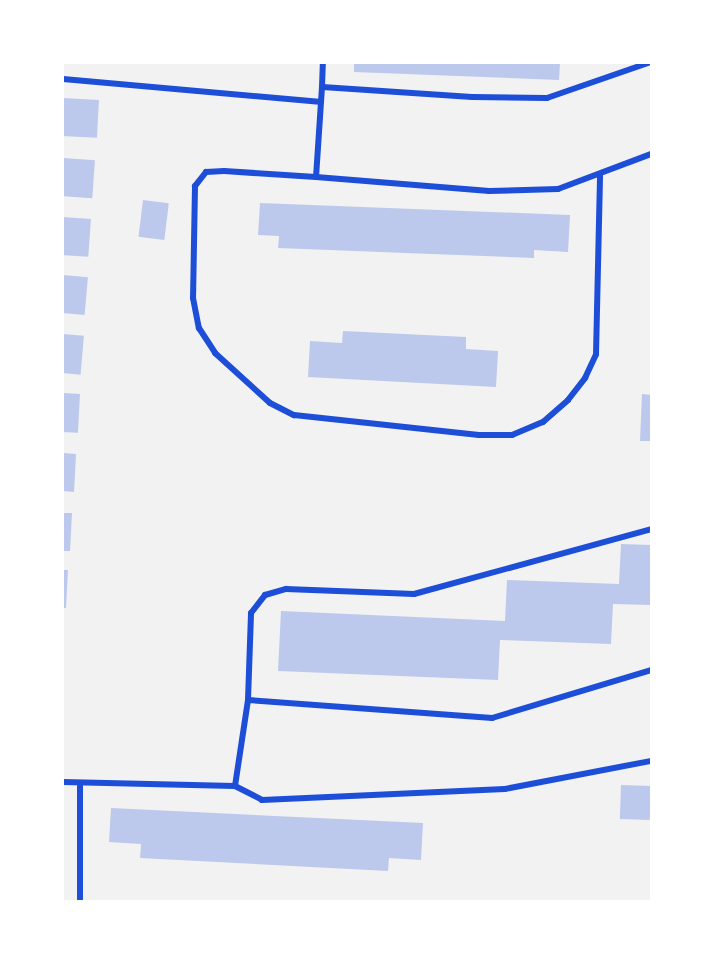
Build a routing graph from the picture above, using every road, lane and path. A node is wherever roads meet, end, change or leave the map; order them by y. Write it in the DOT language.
graph roads {
  1 [pos="322,63"];
  2 [pos="648,63"];
  3 [pos="63,79"];
  4 [pos="322,87"];
  5 [pos="319,102"];
  6 [pos="651,154"];
  7 [pos="600,176"];
  8 [pos="316,177"];
  9 [pos="651,529"];
  10 [pos="651,670"];
  11 [pos="248,700"];
  12 [pos="651,761"];
  13 [pos="63,782"];
  14 [pos="80,783"];
  15 [pos="235,786"];
  16 [pos="80,901"];
  1 -- 4 [label="street"];
  2 -- 4 [label="street"];
  3 -- 5 [label="street"];
  4 -- 5 [label="street"];
  5 -- 8 [label="street"];
  6 -- 7 [label="street"];
  7 -- 8 [label="street"];
  7 -- 8 [label="street"];
  9 -- 11 [label="street"];
  10 -- 11 [label="street"];
  11 -- 15 [label="street"];
  12 -- 15 [label="street"];
  13 -- 14 [label="street"];
  14 -- 15 [label="street"];
  14 -- 16 [label="street"];
}
